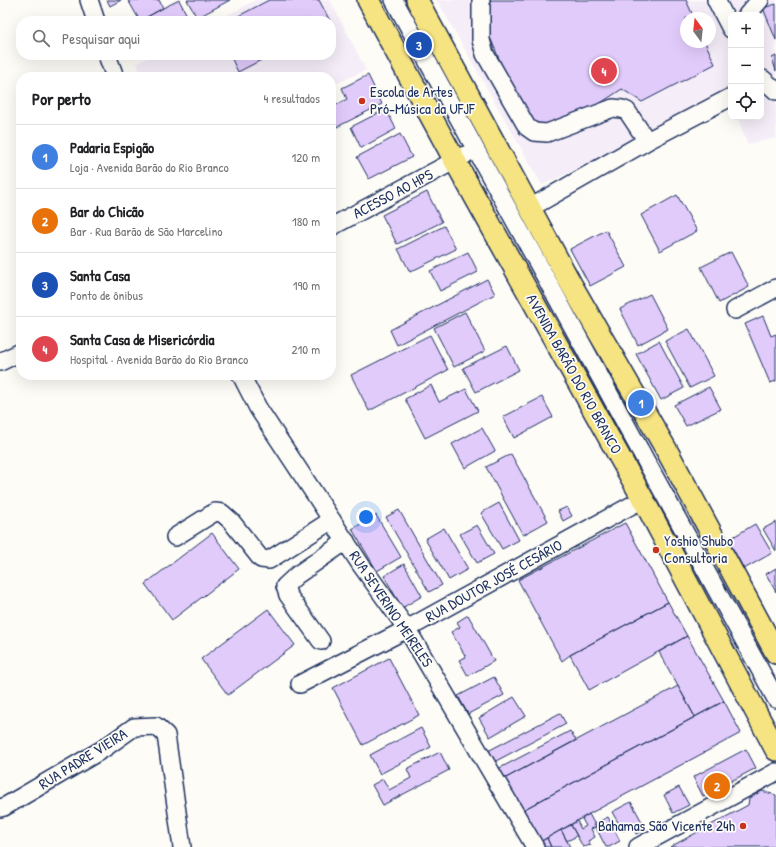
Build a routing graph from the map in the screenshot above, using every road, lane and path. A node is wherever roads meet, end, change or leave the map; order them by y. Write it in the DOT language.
graph roads {
  1 [pos="89,0"];
  2 [pos="368,0"];
  3 [pos="394,0"];
  4 [pos="417,0"];
  5 [pos="481,0"];
  6 [pos="716,0"];
  7 [pos="760,0"];
  8 [pos="750,12"];
  9 [pos="94,16"];
  10 [pos="728,23"];
  11 [pos="109,60"];
  12 [pos="113,72"];
  13 [pos="764,81"];
  14 [pos="776,91"];
  15 [pos="728,99"];
  16 [pos="647,141"];
  17 [pos="475,150"];
  18 [pos="455,161"];
  19 [pos="530,208"];
  20 [pos="336,224"];
  21 [pos="776,288"];
  22 [pos="735,310"];
  23 [pos="16,354"];
  24 [pos="0,362"];
  25 [pos="244,380"];
  26 [pos="643,499"];
  27 [pos="332,520"];
  28 [pos="175,537"];
  29 [pos="346,541"];
  30 [pos="407,629"];
  31 [pos="321,641"];
  32 [pos="776,652"];
  33 [pos="300,684"];
  34 [pos="776,699"];
  35 [pos="776,750"];
  36 [pos="776,772"];
  37 [pos="0,808"];
  38 [pos="182,847"];
  39 [pos="535,847"];
  40 [pos="638,847"];
  1 -- 9 [label="street"];
  2 -- 18 [label="main road, AVENIDA BARÃO DO RIO BRANCO"];
  3 -- 17 [label="street, AVENIDA BARÃO DO RIO BRANCO"];
  4 -- 19 [label="main road"];
  5 -- 16 [label="street"];
  6 -- 10 [label="street"];
  7 -- 8 [label="street"];
  11 -- 12 [label="street"];
  13 -- 14 [label="street"];
  15 -- 16 [label="street"];
  16 -- 19 [label="street"];
  17 -- 18 [label="street, ACESSO AO HPS"];
  17 -- 34 [label="street, AVENIDA BARÃO DO RIO BRANCO"];
  18 -- 20 [label="street, ACESSO AO HPS"];
  18 -- 26 [label="main road, AVENIDA BARÃO DO RIO BRANCO"];
  19 -- 32 [label="main road"];
  21 -- 22 [label="street"];
  23 -- 24 [label="street"];
  25 -- 27 [label="street, RUA SEVERINO MEIRELES"];
  26 -- 30 [label="street, RUA DOUTOR JOSÉ CESÁRIO"];
  26 -- 35 [label="main road, AVENIDA BARÃO DO RIO BRANCO"];
  27 -- 28 [label="street"];
  27 -- 29 [label="street, RUA SEVERINO MEIRELES"];
  29 -- 30 [label="street, RUA SEVERINO MEIRELES"];
  29 -- 31 [label="street"];
  30 -- 33 [label="street, RUA DOUTOR JOSÉ CESÁRIO"];
  30 -- 39 [label="street, RUA SEVERINO MEIRELES"];
  36 -- 40 [label="street"];
  37 -- 38 [label="street, RUA PADRE VIEIRA"];
}
